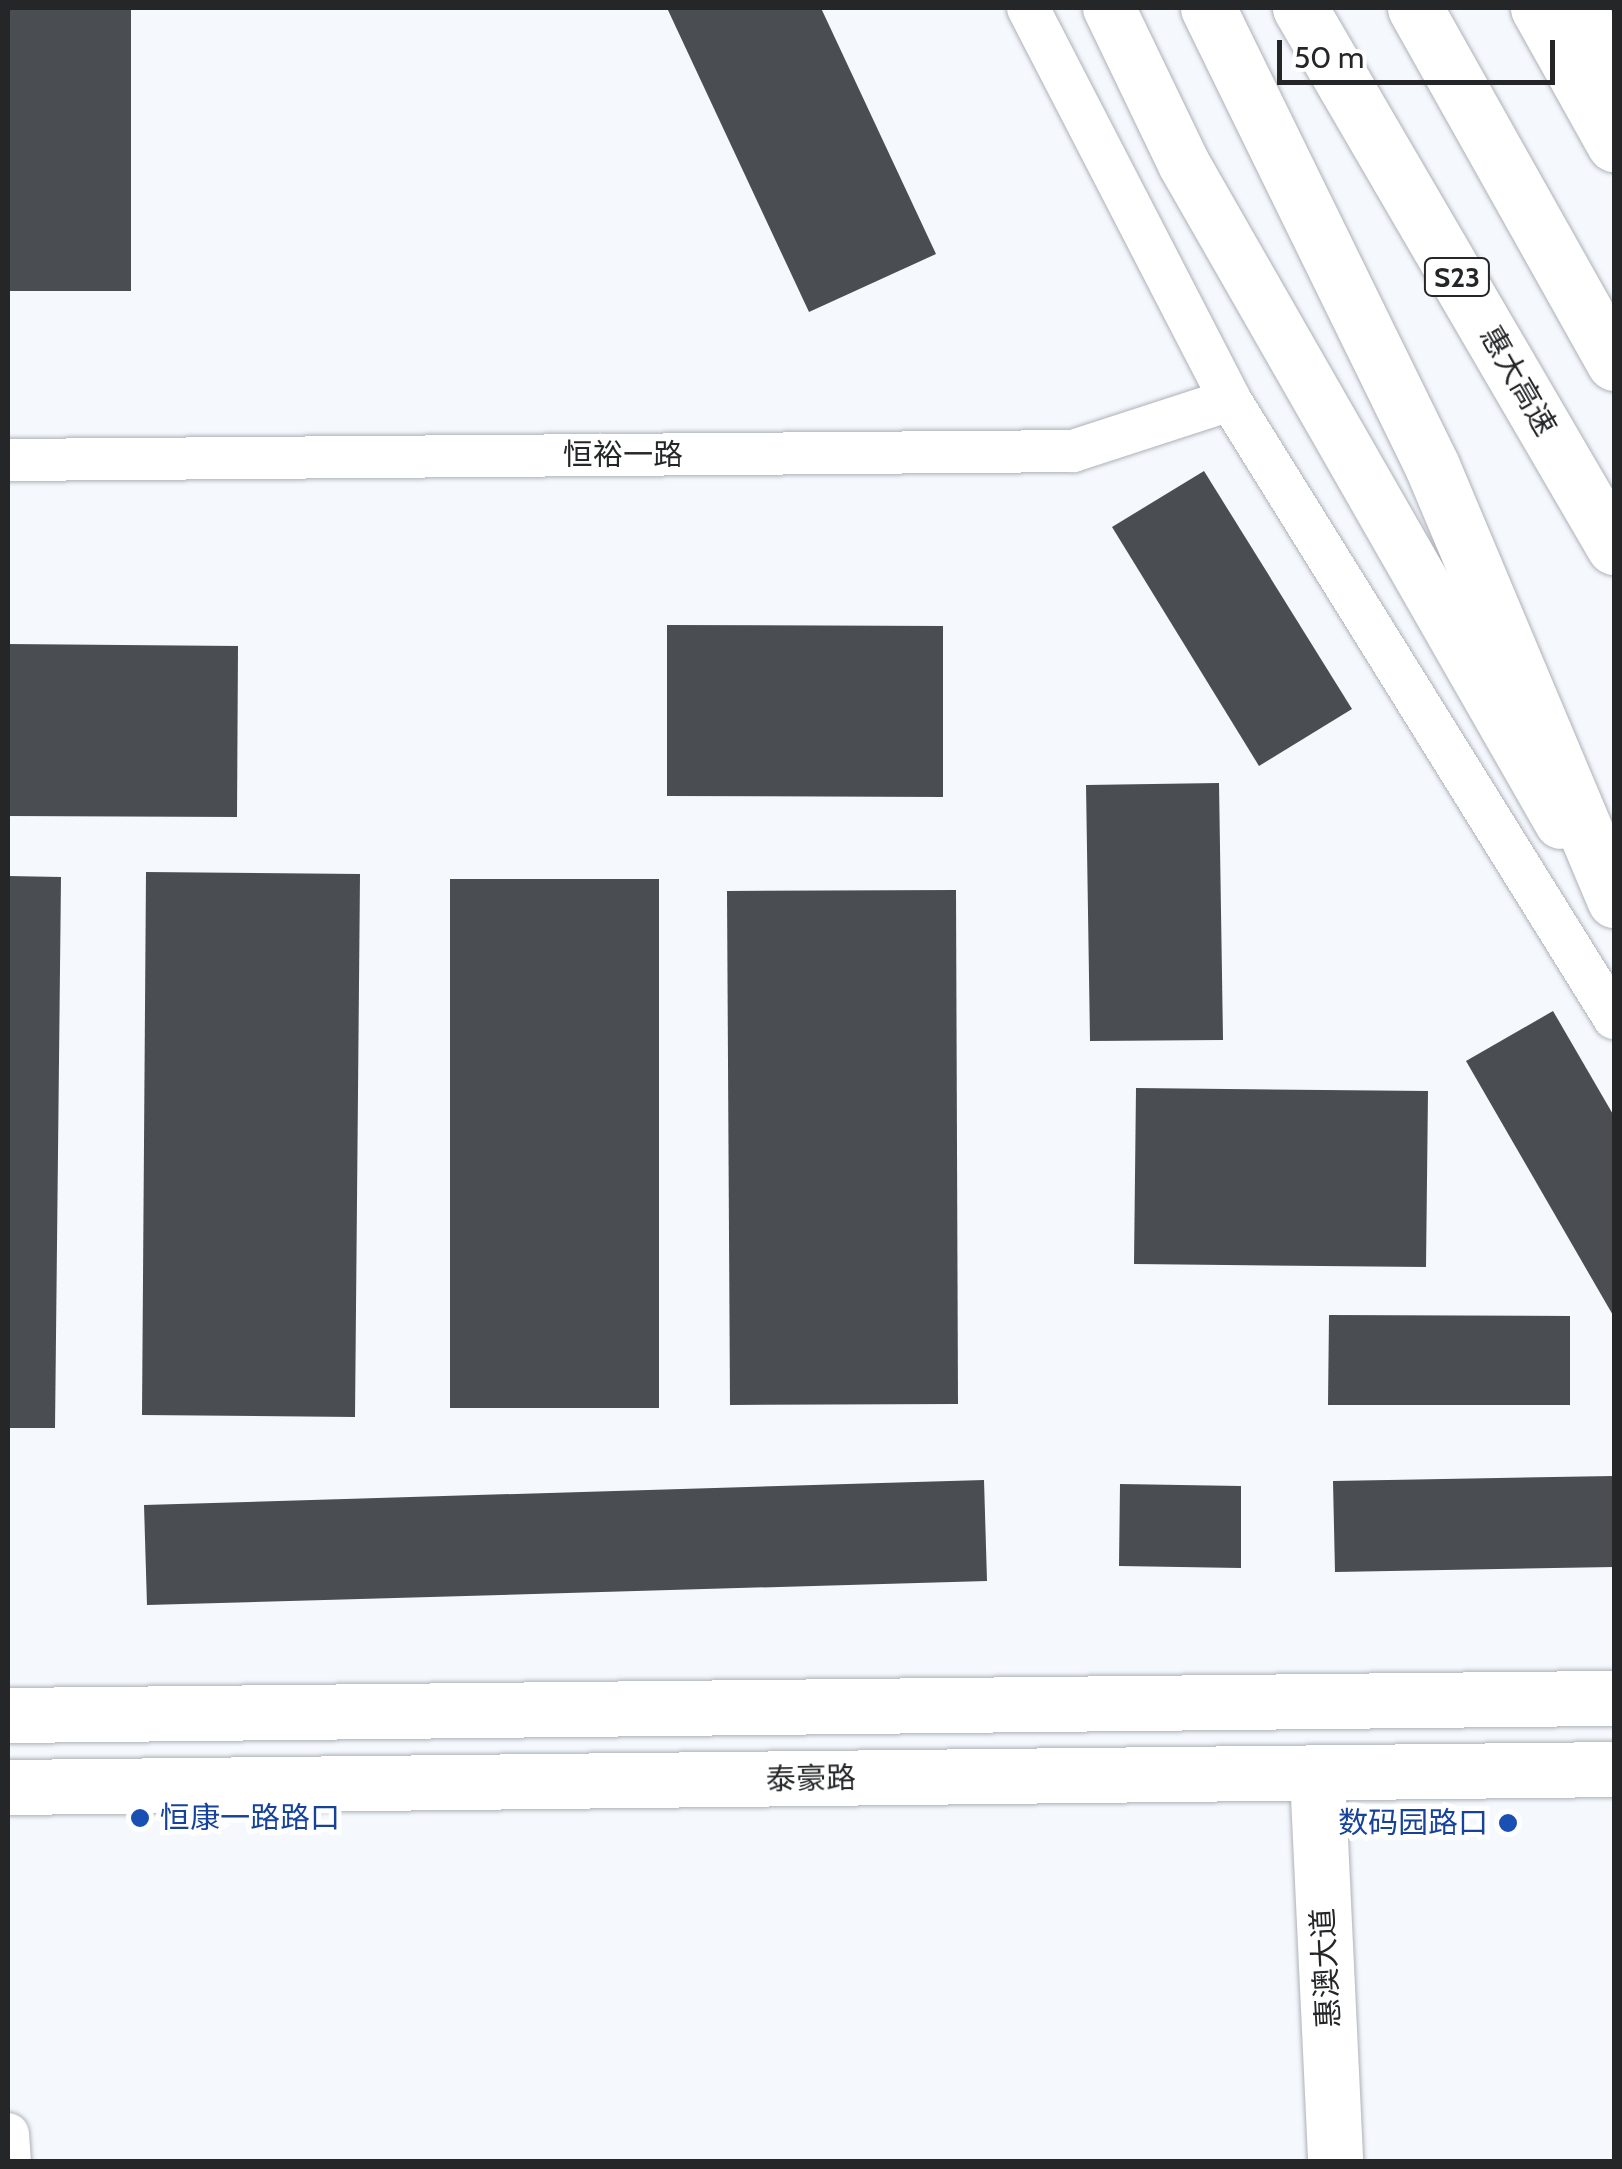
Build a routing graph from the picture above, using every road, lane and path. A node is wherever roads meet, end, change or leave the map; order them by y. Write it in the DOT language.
graph roads {
  1 [pos="1028,8"];
  2 [pos="1109,8"];
  3 [pos="1208,8"];
  4 [pos="1300,8"];
  5 [pos="1415,8"];
  6 [pos="1538,8"];
  7 [pos="1584,8"];
  8 [pos="1614,120"];
  9 [pos="1614,144"];
  10 [pos="1614,363"];
  11 [pos="1230,400"];
  12 [pos="8,460"];
  13 [pos="1614,547"];
  14 [pos="1614,900"];
  15 [pos="1614,918"];
  16 [pos="1614,1018"];
  17 [pos="1614,1698"];
  18 [pos="8,1714"];
  19 [pos="1614,1768"];
  20 [pos="1317,1774"];
  21 [pos="8,1787"];
  22 [pos="8,2134"];
  23 [pos="10,2162"];
  24 [pos="1335,2162"];
  1 -- 11 [label="street"];
  2 -- 15 [label="street"];
  3 -- 14 [label="main road"];
  4 -- 13 [label="main road, 惠大高速 / S23"];
  5 -- 10 [label="main road"];
  6 -- 9 [label="main road"];
  7 -- 8 [label="street"];
  11 -- 12 [label="street, 恒裕一路"];
  11 -- 16 [label="street"];
  17 -- 18 [label="main road"];
  19 -- 20 [label="main road, 泰豪路"];
  20 -- 21 [label="main road, 泰豪路"];
  20 -- 24 [label="main road, 惠澳大道"];
  22 -- 23 [label="street"];
}
